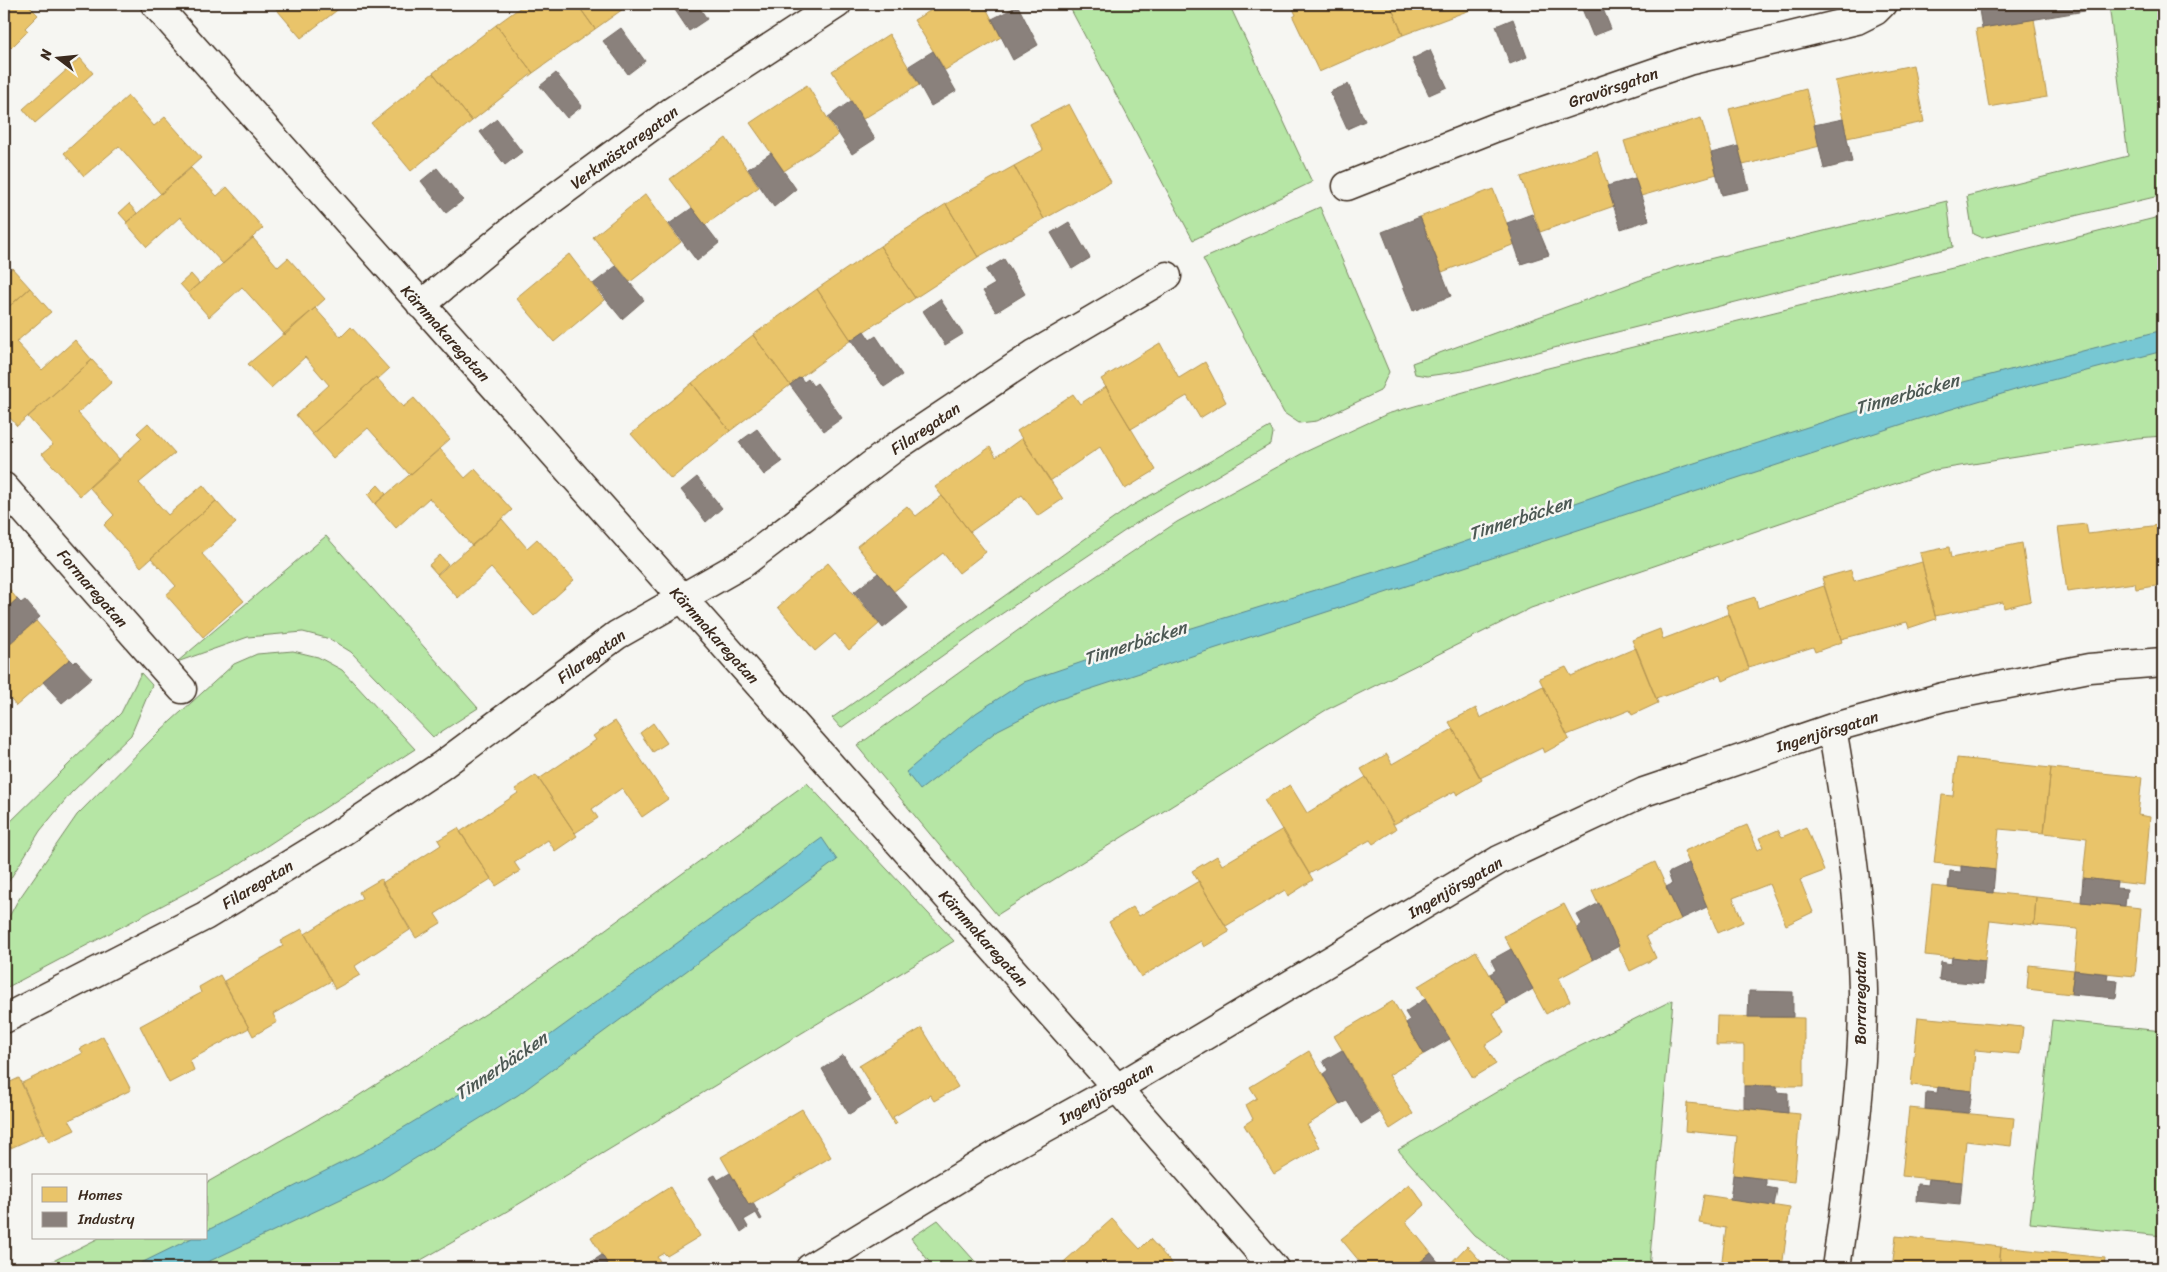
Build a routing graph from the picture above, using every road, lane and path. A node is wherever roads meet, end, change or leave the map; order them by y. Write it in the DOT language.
graph roads {
  1 [pos="837,4"];
  2 [pos="1882,4"];
  3 [pos="159,5"];
  4 [pos="1347,186"];
  5 [pos="1167,276"];
  6 [pos="421,305"];
  7 [pos="4,487"];
  8 [pos="682,598"];
  9 [pos="2163,662"];
  10 [pos="182,689"];
  11 [pos="1832,728"];
  12 [pos="4,1019"];
  13 [pos="1117,1088"];
  14 [pos="810,1268"];
  15 [pos="1274,1268"];
  16 [pos="1836,1268"];
  1 -- 6 [label="street, Verkmästaregatan"];
  2 -- 4 [label="street, Gravörsgatan"];
  3 -- 6 [label="street, Kärnmakaregatan"];
  5 -- 8 [label="street, Filaregatan"];
  6 -- 8 [label="street, Kärnmakaregatan"];
  7 -- 10 [label="street, Formaregatan"];
  8 -- 12 [label="street, Filaregatan"];
  8 -- 13 [label="street, Kärnmakaregatan"];
  9 -- 11 [label="street, Ingenjörsgatan"];
  11 -- 13 [label="street, Ingenjörsgatan"];
  11 -- 16 [label="street, Borraregatan"];
  13 -- 14 [label="street, Ingenjörsgatan"];
  13 -- 15 [label="street, Kärnmakaregatan"];
}
